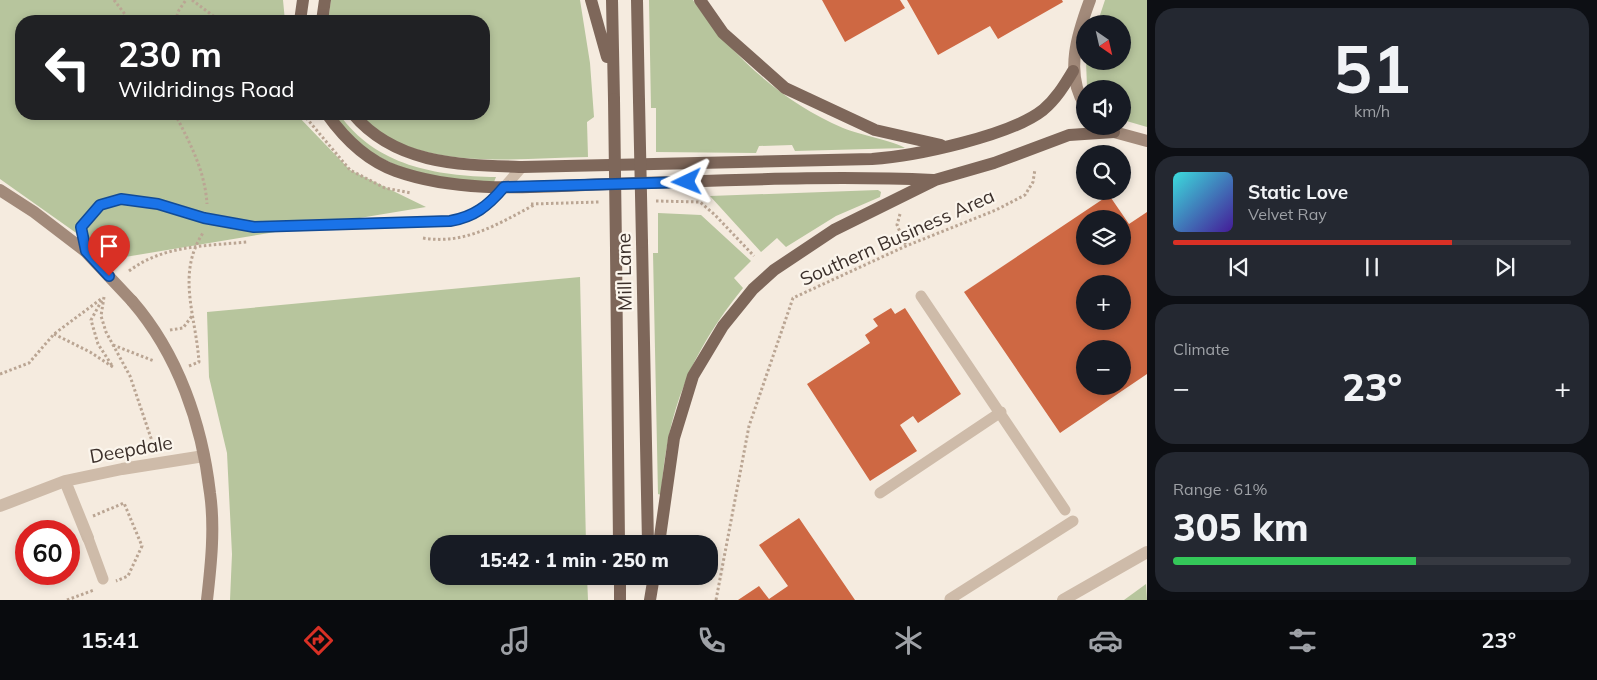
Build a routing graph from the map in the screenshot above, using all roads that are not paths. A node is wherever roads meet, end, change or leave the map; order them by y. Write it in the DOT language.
graph roads {
  1 [pos="303,0"];
  2 [pos="325,0"];
  3 [pos="592,0"];
  4 [pos="612,0"];
  5 [pos="637,0"];
  6 [pos="700,0"];
  7 [pos="1090,0"];
  8 [pos="301,15"];
  9 [pos="323,15"];
  10 [pos="1072,71"];
  11 [pos="613,84"];
  12 [pos="1076,86"];
  13 [pos="332,120"];
  14 [pos="358,120"];
  15 [pos="1076,134"];
  16 [pos="1128,135"];
  17 [pos="1147,141"];
  18 [pos="945,146"];
  19 [pos="522,167"];
  20 [pos="935,180"];
  21 [pos="504,187"];
  22 [pos="0,190"];
  23 [pos="86,251"];
  24 [pos="922,296"];
  25 [pos="1000,412"];
  26 [pos="204,456"];
  27 [pos="65,481"];
  28 [pos="880,493"];
  29 [pos="0,506"];
  30 [pos="1065,510"];
  31 [pos="1073,521"];
  32 [pos="620,535"];
  33 [pos="648,535"];
  34 [pos="660,535"];
  35 [pos="88,538"];
  36 [pos="1147,552"];
  37 [pos="105,583"];
  38 [pos="620,585"];
  39 [pos="649,585"];
  40 [pos="652,585"];
  41 [pos="950,599"];
  42 [pos="207,600"];
  43 [pos="620,600"];
  44 [pos="650,600"];
  45 [pos="1063,600"];
  1 -- 8 [label="main road"];
  2 -- 9 [label="main road"];
  3 -- 11 [label="main road"];
  4 -- 11 [label="main road, Mill Lane"];
  5 -- 33 [label="main road, Mill Lane, bridge"];
  6 -- 18 [label="main road"];
  7 -- 10 [label="street"];
  10 -- 12 [label="street"];
  10 -- 18 [label="main road"];
  11 -- 32 [label="main road, Mill Lane, bridge"];
  13 -- 21 [label="main road"];
  14 -- 19 [label="main road"];
  15 -- 20 [label="main road"];
  16 -- 17 [label="street"];
  18 -- 19 [label="main road"];
  19 -- 21 [label="lane"];
  20 -- 21 [label="main road"];
  20 -- 34 [label="main road"];
  21 -- 23 [label="lane"];
  22 -- 23 [label="street"];
  23 -- 26 [label="street, bridge"];
  24 -- 25 [label="lane"];
  25 -- 28 [label="lane"];
  25 -- 30 [label="lane"];
  26 -- 27 [label="street, Deepdale"];
  26 -- 42 [label="street"];
  27 -- 29 [label="street, Deepdale"];
  27 -- 35 [label="street"];
  31 -- 41 [label="lane"];
  35 -- 37 [label="lane"];
  36 -- 45 [label="street"];
  38 -- 43 [label="main road"];
  39 -- 44 [label="main road"];
  40 -- 44 [label="main road"];
}
